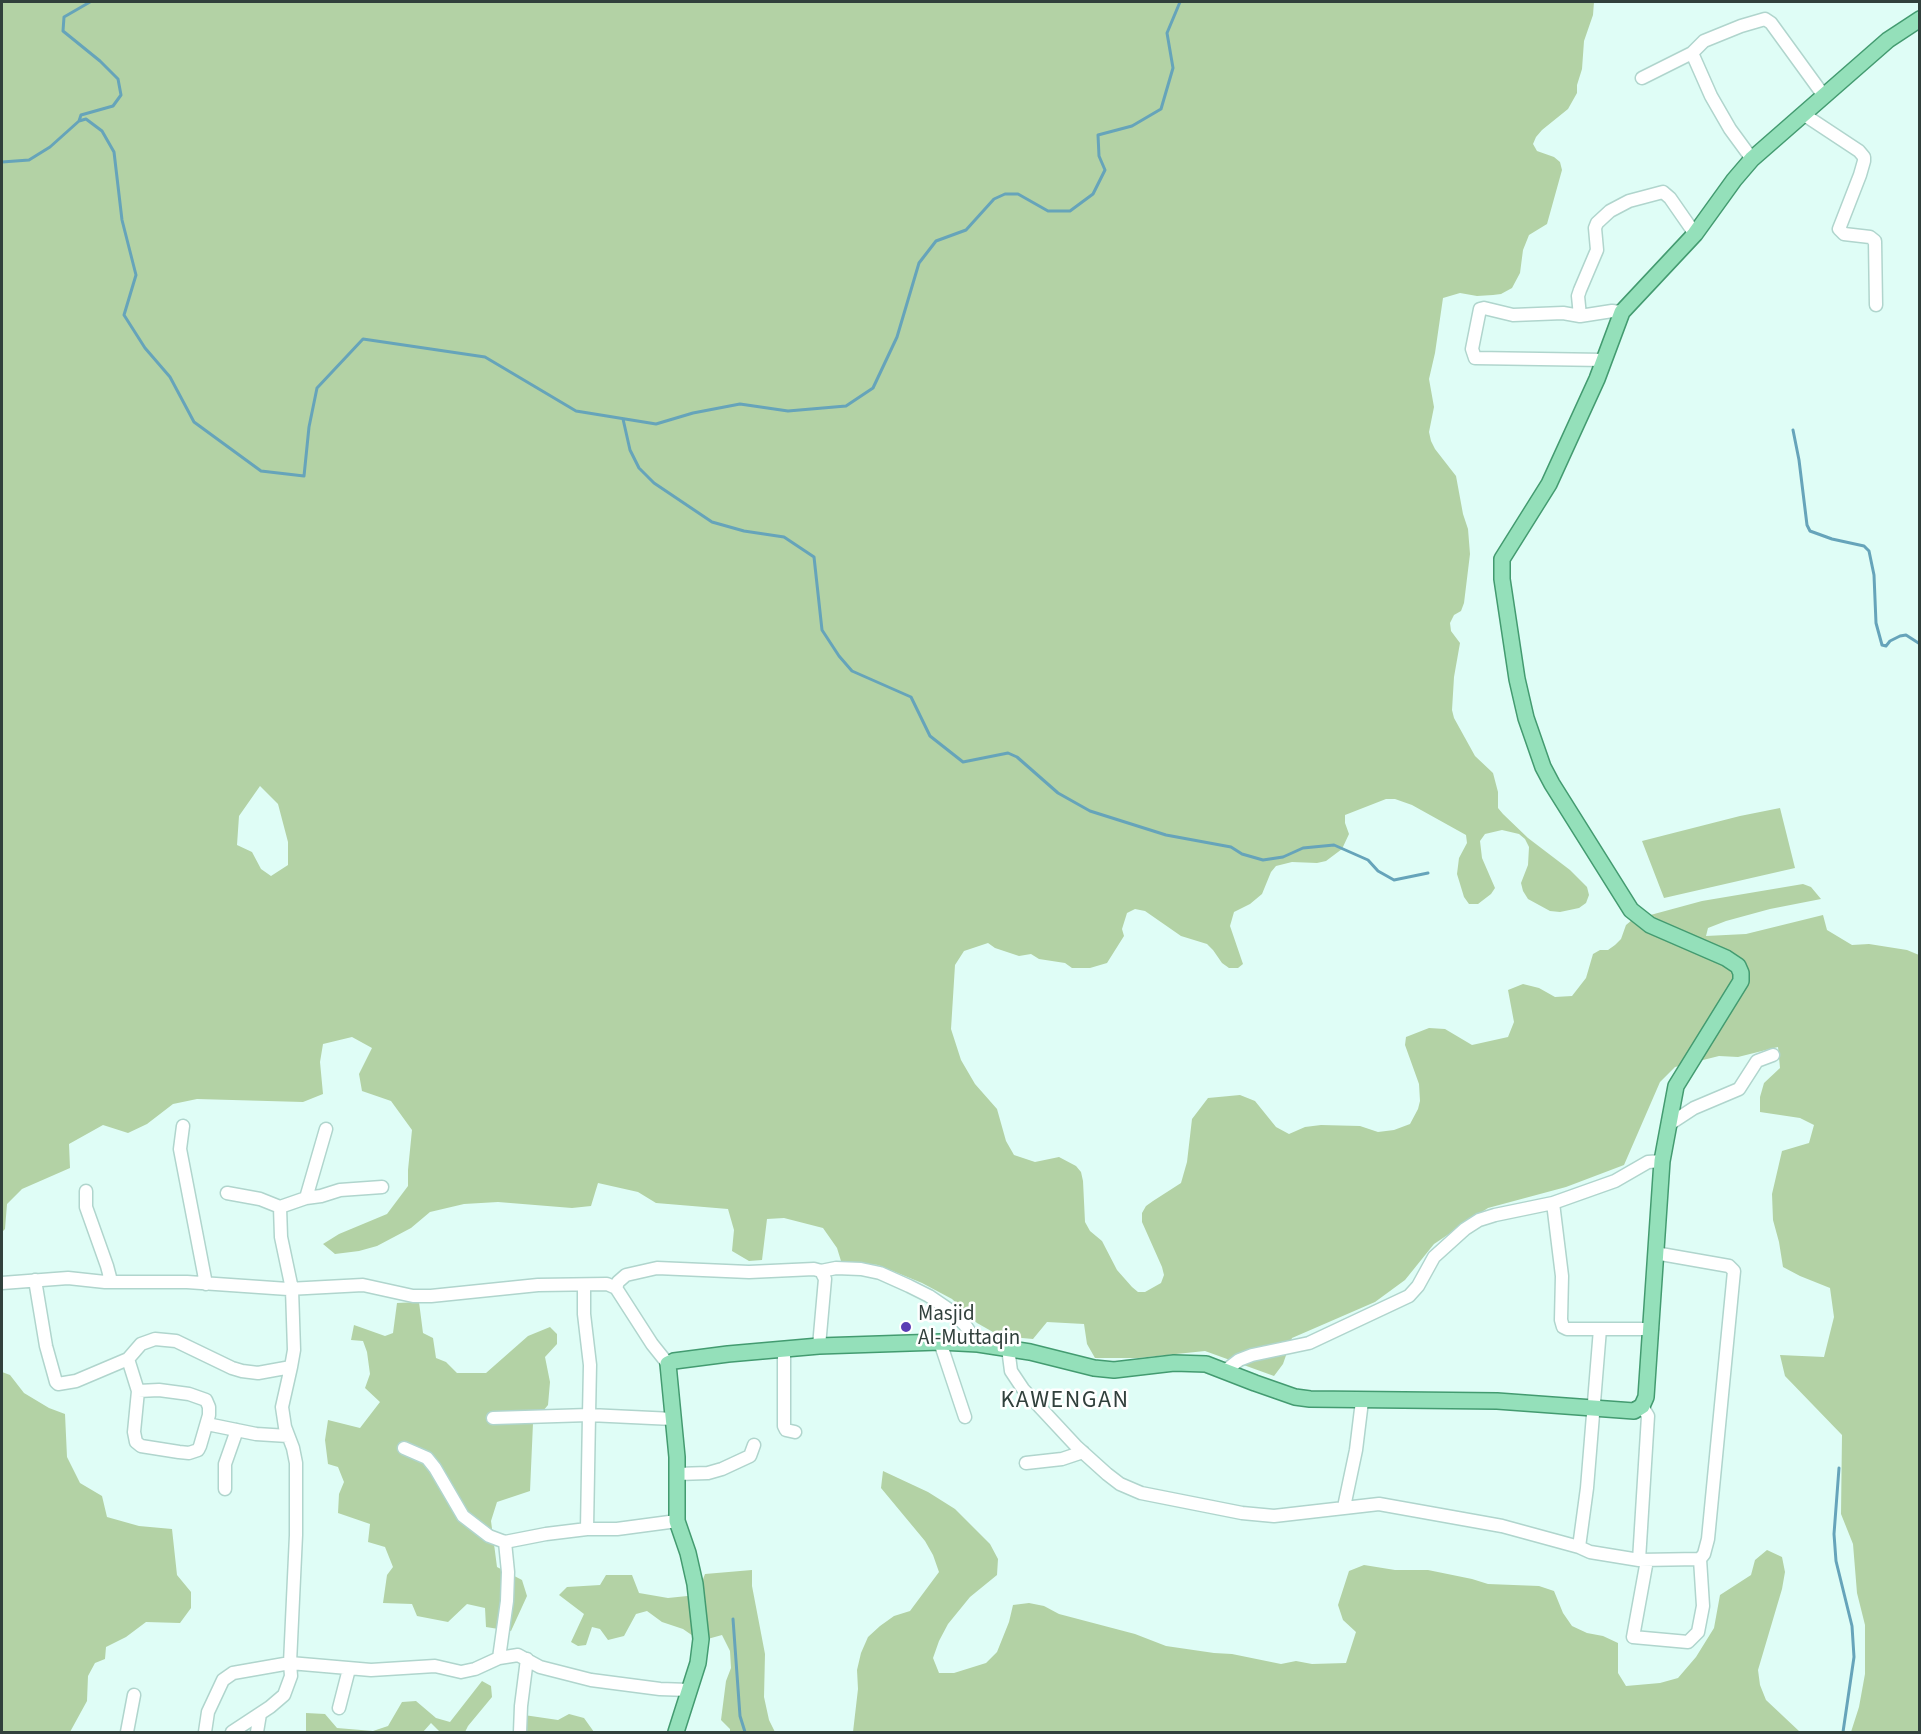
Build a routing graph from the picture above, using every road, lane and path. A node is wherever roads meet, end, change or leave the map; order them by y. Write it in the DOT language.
graph roads {
  1 [pos="1920,19"];
  2 [pos="1692,52"];
  3 [pos="1642,78"];
  4 [pos="1824,96"];
  5 [pos="1803,114"];
  6 [pos="1752,159"];
  7 [pos="1695,234"];
  8 [pos="1876,305"];
  9 [pos="1622,312"];
  10 [pos="1580,316"];
  11 [pos="1605,360"];
  12 [pos="1773,1055"];
  13 [pos="1668,1125"];
  14 [pos="183,1126"];
  15 [pos="326,1128"];
  16 [pos="1662,1161"];
  17 [pos="382,1187"];
  18 [pos="86,1191"];
  19 [pos="227,1193"];
  20 [pos="306,1198"];
  21 [pos="1553,1203"];
  22 [pos="280,1207"];
  23 [pos="1655,1253"];
  24 [pos="821,1271"];
  25 [pos="35,1280"];
  26 [pos="111,1281"];
  27 [pos="2,1283"];
  28 [pos="206,1284"];
  29 [pos="584,1285"];
  30 [pos="616,1288"];
  31 [pos="292,1289"];
  32 [pos="1600,1329"];
  33 [pos="1652,1329"];
  34 [pos="940,1342"];
  35 [pos="978,1344"];
  36 [pos="819,1346"];
  37 [pos="1008,1348"];
  38 [pos="784,1349"];
  39 [pos="128,1359"];
  40 [pos="668,1364"];
  41 [pos="291,1367"];
  42 [pos="1226,1371"];
  43 [pos="138,1391"];
  44 [pos="1362,1401"];
  45 [pos="1642,1406"];
  46 [pos="1593,1408"];
  47 [pos="589,1415"];
  48 [pos="965,1417"];
  49 [pos="493,1418"];
  50 [pos="673,1419"];
  51 [pos="207,1424"];
  52 [pos="237,1430"];
  53 [pos="795,1432"];
  54 [pos="288,1436"];
  55 [pos="754,1445"];
  56 [pos="404,1449"];
  57 [pos="1083,1452"];
  58 [pos="1026,1463"];
  59 [pos="677,1474"];
  60 [pos="225,1490"];
  61 [pos="1344,1507"];
  62 [pos="677,1521"];
  63 [pos="587,1529"];
  64 [pos="505,1542"];
  65 [pos="1579,1547"];
  66 [pos="1700,1559"];
  67 [pos="1643,1560"];
  68 [pos="499,1658"];
  69 [pos="527,1659"];
  70 [pos="290,1663"];
  71 [pos="349,1669"];
  72 [pos="689,1690"];
  73 [pos="134,1695"];
  74 [pos="339,1708"];
  75 [pos="260,1714"];
  76 [pos="127,1732"];
  77 [pos="205,1732"];
  78 [pos="232,1732"];
  79 [pos="257,1732"];
  80 [pos="520,1732"];
  81 [pos="676,1732"];
  1 -- 4 [label="main road"];
  2 -- 3 [label="street"];
  2 -- 4 [label="street"];
  2 -- 6 [label="street"];
  4 -- 5 [label="main road"];
  5 -- 6 [label="main road"];
  5 -- 8 [label="street"];
  6 -- 7 [label="main road"];
  7 -- 9 [label="main road"];
  7 -- 10 [label="street"];
  9 -- 10 [label="street"];
  9 -- 11 [label="main road"];
  10 -- 11 [label="street"];
  11 -- 13 [label="main road"];
  12 -- 13 [label="street"];
  13 -- 16 [label="main road"];
  14 -- 28 [label="street"];
  15 -- 20 [label="street"];
  16 -- 21 [label="street"];
  16 -- 23 [label="main road"];
  17 -- 20 [label="street"];
  18 -- 26 [label="street"];
  19 -- 22 [label="street"];
  20 -- 22 [label="street"];
  21 -- 32 [label="street"];
  21 -- 42 [label="street"];
  22 -- 31 [label="street"];
  23 -- 33 [label="main road"];
  23 -- 66 [label="street"];
  24 -- 30 [label="street"];
  24 -- 35 [label="street"];
  24 -- 36 [label="street"];
  25 -- 26 [label="street"];
  25 -- 27 [label="street"];
  25 -- 39 [label="street"];
  26 -- 28 [label="street"];
  28 -- 31 [label="street"];
  29 -- 30 [label="street"];
  29 -- 31 [label="street"];
  29 -- 47 [label="street"];
  30 -- 40 [label="street"];
  31 -- 41 [label="street"];
  32 -- 33 [label="street"];
  32 -- 46 [label="street"];
  33 -- 45 [label="main road"];
  34 -- 35 [label="main road"];
  34 -- 36 [label="main road"];
  34 -- 48 [label="street"];
  35 -- 37 [label="main road"];
  36 -- 38 [label="main road"];
  37 -- 42 [label="main road"];
  37 -- 57 [label="street"];
  38 -- 40 [label="main road"];
  38 -- 53 [label="street"];
  39 -- 41 [label="street"];
  39 -- 43 [label="street"];
  40 -- 50 [label="main road"];
  41 -- 54 [label="street"];
  42 -- 44 [label="main road"];
  43 -- 51 [label="street"];
  43 -- 51 [label="street"];
  44 -- 46 [label="main road"];
  44 -- 61 [label="street"];
  45 -- 46 [label="main road"];
  45 -- 67 [label="street"];
  46 -- 65 [label="street"];
  47 -- 49 [label="street"];
  47 -- 50 [label="street"];
  47 -- 63 [label="street"];
  50 -- 59 [label="main road"];
  51 -- 52 [label="street"];
  52 -- 54 [label="street"];
  52 -- 60 [label="street"];
  54 -- 70 [label="street"];
  55 -- 59 [label="street"];
  56 -- 64 [label="street"];
  57 -- 58 [label="street"];
  57 -- 61 [label="street"];
  59 -- 62 [label="main road"];
  61 -- 65 [label="street"];
  62 -- 63 [label="street"];
  62 -- 72 [label="main road"];
  63 -- 64 [label="street"];
  64 -- 68 [label="street"];
  65 -- 67 [label="street"];
  66 -- 67 [label="street"];
  66 -- 67 [label="street"];
  68 -- 69 [label="street"];
  68 -- 71 [label="street"];
  69 -- 72 [label="street"];
  69 -- 80 [label="street"];
  70 -- 71 [label="street"];
  70 -- 75 [label="street"];
  70 -- 77 [label="street"];
  71 -- 74 [label="street"];
  72 -- 81 [label="main road"];
  73 -- 76 [label="street"];
  75 -- 78 [label="street"];
  75 -- 79 [label="street"];
}
